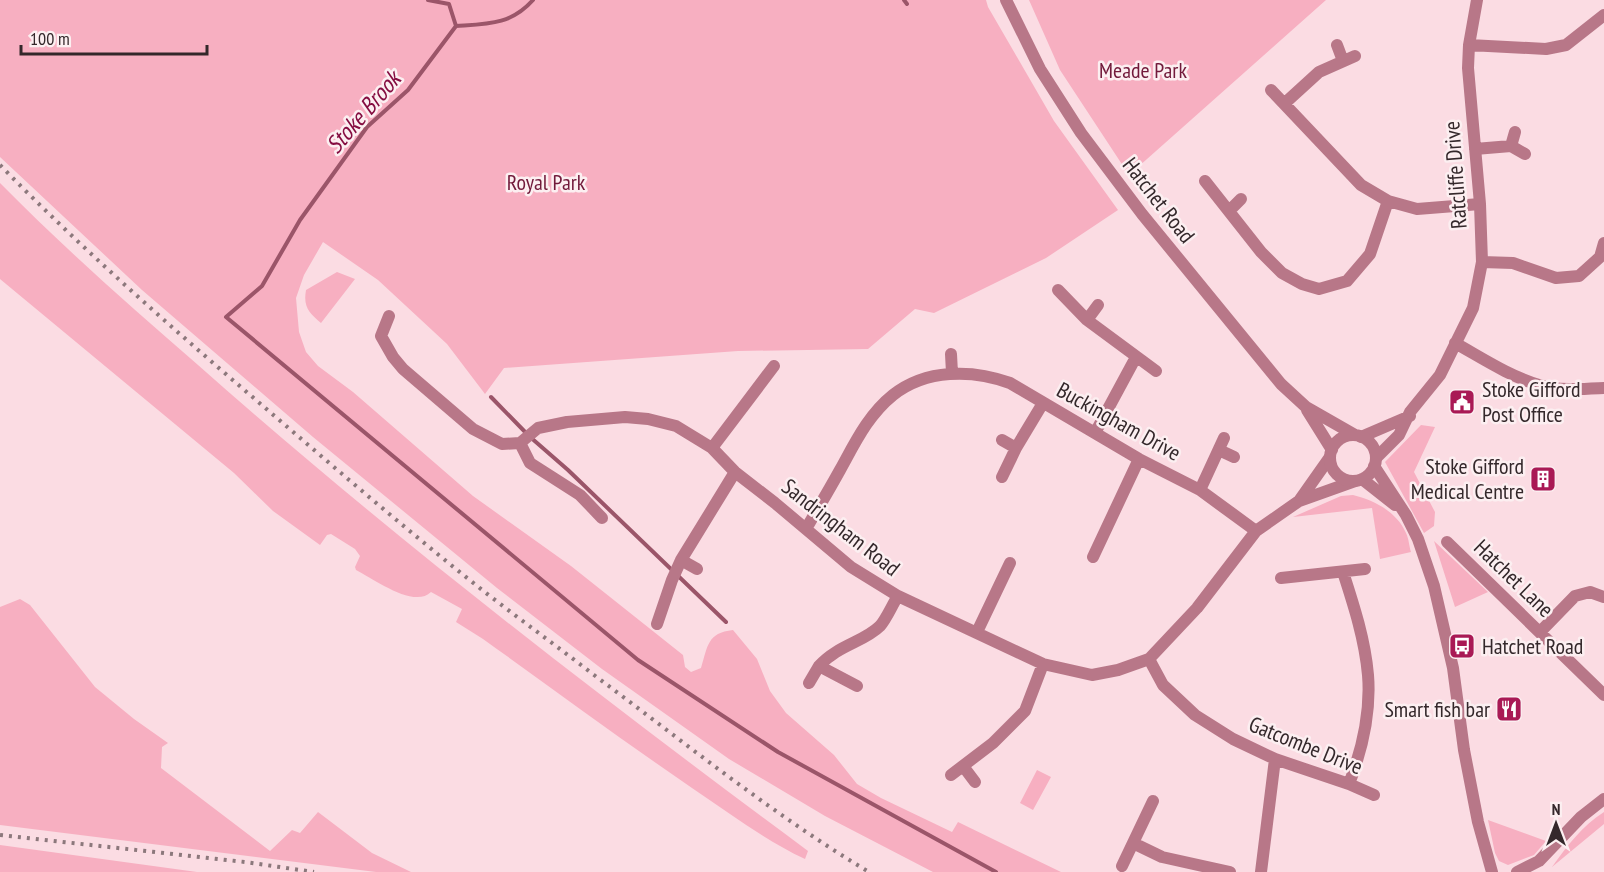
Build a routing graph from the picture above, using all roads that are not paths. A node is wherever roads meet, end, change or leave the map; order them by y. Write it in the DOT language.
graph roads {
  1 [pos="1006,0"];
  2 [pos="1477,0"];
  3 [pos="1604,15"];
  4 [pos="1336,45"];
  5 [pos="1469,45"];
  6 [pos="1355,56"];
  7 [pos="1343,61"];
  8 [pos="1270,90"];
  9 [pos="1285,103"];
  10 [pos="1515,132"];
  11 [pos="1511,146"];
  12 [pos="1475,149"];
  13 [pos="1525,154"];
  14 [pos="1205,181"];
  15 [pos="1241,199"];
  16 [pos="1388,201"];
  17 [pos="1480,204"];
  18 [pos="1229,211"];
  19 [pos="1604,243"];
  20 [pos="1602,258"];
  21 [pos="1482,262"];
  22 [pos="1058,290"];
  23 [pos="1098,305"];
  24 [pos="389,316"];
  25 [pos="1087,320"];
  26 [pos="1455,343"];
  27 [pos="951,354"];
  28 [pos="1136,357"];
  29 [pos="774,366"];
  30 [pos="1156,371"];
  31 [pos="952,373"];
  32 [pos="1604,388"];
  33 [pos="1043,403"];
  34 [pos="1306,407"];
  35 [pos="1410,416"];
  36 [pos="1095,434"];
  37 [pos="1358,436"];
  38 [pos="1224,438"];
  39 [pos="1002,440"];
  40 [pos="520,443"];
  41 [pos="712,448"];
  42 [pos="1016,448"];
  43 [pos="1219,450"];
  44 [pos="1331,453"];
  45 [pos="1234,458"];
  46 [pos="1139,459"];
  47 [pos="1375,462"];
  48 [pos="735,472"];
  49 [pos="1002,477"];
  50 [pos="1358,480"];
  51 [pos="1200,490"];
  52 [pos="1299,501"];
  53 [pos="1401,509"];
  54 [pos="602,518"];
  55 [pos="806,529"];
  56 [pos="1256,531"];
  57 [pos="1447,542"];
  58 [pos="1093,557"];
  59 [pos="681,560"];
  60 [pos="1010,563"];
  61 [pos="697,569"];
  62 [pos="1365,569"];
  63 [pos="1344,572"];
  64 [pos="1281,578"];
  65 [pos="898,596"];
  66 [pos="1604,597"];
  67 [pos="657,624"];
  68 [pos="977,632"];
  69 [pos="1540,632"];
  70 [pos="1149,658"];
  71 [pos="1043,664"];
  72 [pos="819,666"];
  73 [pos="808,683"];
  74 [pos="857,686"];
  75 [pos="1604,695"];
  76 [pos="1275,759"];
  77 [pos="963,766"];
  78 [pos="951,776"];
  79 [pos="975,782"];
  80 [pos="1349,784"];
  81 [pos="1374,795"];
  82 [pos="1604,800"];
  83 [pos="1154,801"];
  84 [pos="1133,843"];
  85 [pos="1122,866"];
  86 [pos="1230,872"];
  87 [pos="1261,872"];
  88 [pos="1492,872"];
  89 [pos="1517,872"];
  1 -- 34 [label="street, Hatchet Road"];
  2 -- 5 [label="street, Ratcliffe Drive"];
  3 -- 5 [label="street"];
  4 -- 7 [label="street"];
  5 -- 12 [label="street, Ratcliffe Drive"];
  6 -- 7 [label="street"];
  7 -- 9 [label="street"];
  8 -- 9 [label="street"];
  9 -- 16 [label="street"];
  10 -- 11 [label="street"];
  11 -- 12 [label="street"];
  11 -- 13 [label="street"];
  12 -- 17 [label="street, Ratcliffe Drive"];
  14 -- 18 [label="street"];
  15 -- 18 [label="street"];
  16 -- 17 [label="street"];
  16 -- 18 [label="street"];
  17 -- 21 [label="street, Ratcliffe Drive"];
  19 -- 20 [label="street"];
  20 -- 21 [label="street"];
  21 -- 26 [label="street, Ratcliffe Drive"];
  22 -- 25 [label="street"];
  23 -- 25 [label="street"];
  24 -- 40 [label="street"];
  25 -- 28 [label="street"];
  26 -- 32 [label="street"];
  26 -- 35 [label="street, Ratcliffe Drive"];
  27 -- 31 [label="street"];
  28 -- 30 [label="street"];
  28 -- 36 [label="street"];
  29 -- 41 [label="street"];
  31 -- 33 [label="street, Buckingham Drive"];
  31 -- 55 [label="street, Buckingham Drive"];
  33 -- 36 [label="street, Buckingham Drive"];
  33 -- 42 [label="street"];
  34 -- 37 [label="street, Hatchet Road"];
  34 -- 44 [label="street, Hatchet Road"];
  35 -- 37 [label="street"];
  35 -- 47 [label="street, Ratcliffe Drive"];
  36 -- 46 [label="street, Buckingham Drive"];
  37 -- 44 [label="street"];
  37 -- 47 [label="street"];
  38 -- 43 [label="street"];
  39 -- 42 [label="street"];
  40 -- 41 [label="street, Sandringham Road"];
  40 -- 54 [label="street"];
  41 -- 48 [label="street, Sandringham Road"];
  42 -- 49 [label="street"];
  43 -- 45 [label="street"];
  43 -- 51 [label="street"];
  44 -- 50 [label="street"];
  44 -- 52 [label="street, Sandringham Road"];
  46 -- 51 [label="street, Buckingham Drive"];
  46 -- 58 [label="street"];
  47 -- 50 [label="street"];
  47 -- 53 [label="street"];
  48 -- 55 [label="street, Sandringham Road"];
  48 -- 59 [label="street"];
  50 -- 52 [label="street, Sandringham Road"];
  50 -- 53 [label="street"];
  51 -- 56 [label="street, Buckingham Drive"];
  52 -- 56 [label="street, Sandringham Road"];
  53 -- 88 [label="street"];
  55 -- 65 [label="street, Sandringham Road"];
  56 -- 70 [label="street, Sandringham Road"];
  57 -- 69 [label="street, Hatchet Lane"];
  59 -- 61 [label="street"];
  59 -- 67 [label="street"];
  60 -- 68 [label="street"];
  62 -- 63 [label="street"];
  63 -- 64 [label="street"];
  63 -- 80 [label="street"];
  65 -- 68 [label="street, Sandringham Road"];
  65 -- 72 [label="street"];
  66 -- 69 [label="street"];
  68 -- 71 [label="street, Sandringham Road"];
  69 -- 75 [label="street, Hatchet Lane"];
  70 -- 71 [label="street, Sandringham Road"];
  70 -- 76 [label="street, Gatcombe Drive"];
  71 -- 77 [label="street"];
  72 -- 73 [label="street"];
  72 -- 74 [label="street"];
  76 -- 80 [label="street, Gatcombe Drive"];
  76 -- 87 [label="street"];
  77 -- 78 [label="street"];
  77 -- 79 [label="street"];
  80 -- 81 [label="street, Gatcombe Drive"];
  82 -- 89 [label="street"];
  83 -- 84 [label="street"];
  84 -- 85 [label="street"];
  84 -- 86 [label="street"];
}
